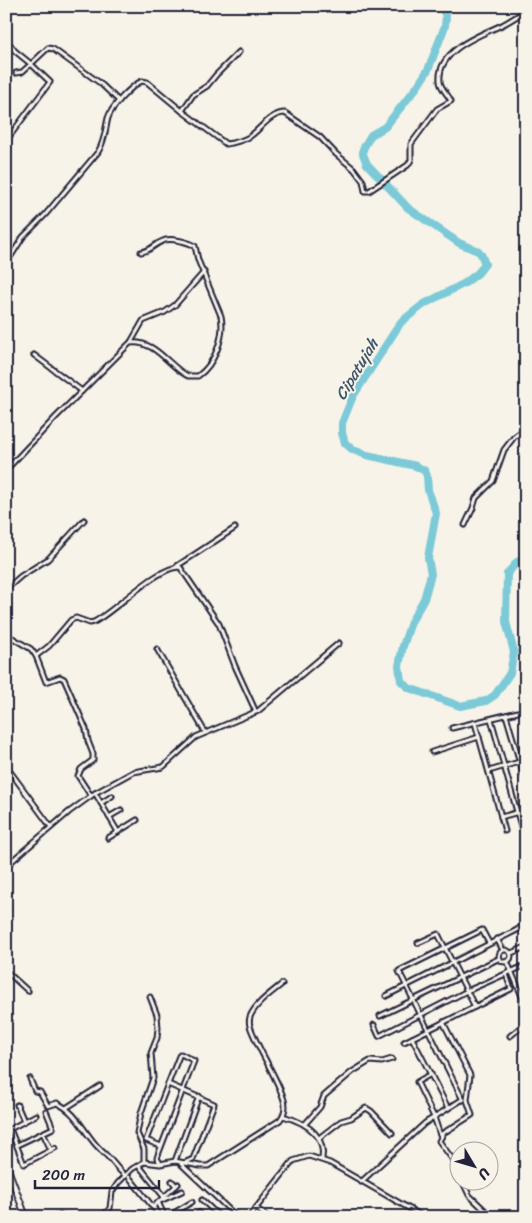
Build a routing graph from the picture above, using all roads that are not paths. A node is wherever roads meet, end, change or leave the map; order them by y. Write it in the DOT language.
graph roads {
  1 [pos="526,11"];
  2 [pos="6,39"];
  3 [pos="239,52"];
  4 [pos="31,64"];
  5 [pos="16,73"];
  6 [pos="119,100"];
  7 [pos="182,111"];
  8 [pos="6,141"];
  9 [pos="141,252"];
  10 [pos="6,264"];
  11 [pos="204,272"];
  12 [pos="130,343"];
  13 [pos="34,355"];
  14 [pos="82,391"];
  15 [pos="526,428"];
  16 [pos="6,470"];
  17 [pos="84,520"];
  18 [pos="465,526"];
  19 [pos="235,528"];
  20 [pos="177,566"];
  21 [pos="6,589"];
  22 [pos="6,634"];
  23 [pos="338,643"];
  24 [pos="157,648"];
  25 [pos="36,656"];
  26 [pos="525,710"];
  27 [pos="256,712"];
  28 [pos="506,715"];
  29 [pos="491,719"];
  30 [pos="526,720"];
  31 [pos="475,723"];
  32 [pos="452,728"];
  33 [pos="205,732"];
  34 [pos="479,737"];
  35 [pos="432,752"];
  36 [pos="526,760"];
  37 [pos="520,762"];
  38 [pos="6,766"];
  39 [pos="504,767"];
  40 [pos="489,771"];
  41 [pos="526,783"];
  42 [pos="95,793"];
  43 [pos="91,796"];
  44 [pos="112,796"];
  45 [pos="101,803"];
  46 [pos="121,810"];
  47 [pos="526,810"];
  48 [pos="517,812"];
  49 [pos="109,817"];
  50 [pos="501,817"];
  51 [pos="138,820"];
  52 [pos="51,827"];
  53 [pos="505,831"];
  54 [pos="118,832"];
  55 [pos="108,838"];
  56 [pos="526,844"];
  57 [pos="6,866"];
  58 [pos="526,923"];
  59 [pos="497,939"];
  60 [pos="418,943"];
  61 [pos="489,944"];
  62 [pos="526,947"];
  63 [pos="446,948"];
  64 [pos="502,950"];
  65 [pos="511,953"];
  66 [pos="500,958"];
  67 [pos="507,961"];
  68 [pos="453,962"];
  69 [pos="526,965"];
  70 [pos="6,971"];
  71 [pos="512,971"];
  72 [pos="506,974"];
  73 [pos="461,977"];
  74 [pos="282,984"];
  75 [pos="406,986"];
  76 [pos="28,991"];
  77 [pos="467,991"];
  78 [pos="386,996"];
  79 [pos="150,997"];
  80 [pos="413,1000"];
  81 [pos="475,1006"];
  82 [pos="526,1006"];
  83 [pos="420,1014"];
  84 [pos="380,1016"];
  85 [pos="442,1022"];
  86 [pos="526,1023"];
  87 [pos="374,1025"];
  88 [pos="428,1030"];
  89 [pos="510,1036"];
  90 [pos="412,1038"];
  91 [pos="404,1042"];
  92 [pos="392,1059"];
  93 [pos="431,1074"];
  94 [pos="30,1079"];
  95 [pos="168,1084"];
  96 [pos="100,1086"];
  97 [pos="183,1090"];
  98 [pos="199,1096"];
  99 [pos="467,1097"];
  100 [pos="462,1100"];
  101 [pos="17,1106"];
  102 [pos="66,1108"];
  103 [pos="448,1108"];
  104 [pos="46,1111"];
  105 [pos="36,1115"];
  106 [pos="283,1116"];
  107 [pos="434,1117"];
  108 [pos="24,1122"];
  109 [pos="305,1124"];
  110 [pos="10,1129"];
  111 [pos="6,1133"];
  112 [pos="43,1133"];
  113 [pos="392,1133"];
  114 [pos="440,1135"];
  115 [pos="319,1138"];
  116 [pos="17,1146"];
  117 [pos="162,1146"];
  118 [pos="450,1156"];
  119 [pos="322,1159"];
  120 [pos="177,1161"];
  121 [pos="144,1162"];
  122 [pos="183,1163"];
  123 [pos="6,1164"];
  124 [pos="160,1164"];
  125 [pos="140,1168"];
  126 [pos="128,1177"];
  127 [pos="172,1182"];
  128 [pos="361,1182"];
  129 [pos="467,1190"];
  130 [pos="182,1191"];
  131 [pos="164,1197"];
  132 [pos="202,1200"];
  133 [pos="158,1202"];
  134 [pos="192,1202"];
  135 [pos="153,1206"];
  136 [pos="256,1208"];
  137 [pos="199,1213"];
  138 [pos="26,1215"];
  139 [pos="19,1217"];
  140 [pos="56,1217"];
  141 [pos="70,1217"];
  142 [pos="98,1217"];
  143 [pos="165,1217"];
  144 [pos="193,1217"];
  145 [pos="220,1217"];
  146 [pos="237,1217"];
  147 [pos="249,1217"];
  148 [pos="268,1217"];
  149 [pos="424,1217"];
  150 [pos="492,1217"];
  1 -- 7 [label="street"];
  2 -- 4 [label="street"];
  3 -- 7 [label="street"];
  4 -- 5 [label="street"];
  4 -- 6 [label="street"];
  4 -- 8 [label="street"];
  6 -- 7 [label="street"];
  6 -- 10 [label="street"];
  9 -- 11 [label="street"];
  11 -- 12 [label="street"];
  11 -- 12 [label="street"];
  12 -- 14 [label="street"];
  13 -- 14 [label="street"];
  14 -- 16 [label="street"];
  15 -- 18 [label="street"];
  17 -- 21 [label="street"];
  19 -- 20 [label="street"];
  20 -- 25 [label="street"];
  20 -- 27 [label="street"];
  22 -- 25 [label="street"];
  23 -- 27 [label="street"];
  24 -- 33 [label="street"];
  25 -- 43 [label="street"];
  26 -- 28 [label="street"];
  26 -- 30 [label="street"];
  27 -- 33 [label="street"];
  28 -- 29 [label="street"];
  28 -- 37 [label="street"];
  29 -- 31 [label="street"];
  29 -- 39 [label="street"];
  31 -- 32 [label="street"];
  31 -- 34 [label="street"];
  33 -- 42 [label="street"];
  34 -- 35 [label="street"];
  34 -- 40 [label="street"];
  36 -- 37 [label="street"];
  37 -- 39 [label="street"];
  37 -- 41 [label="street"];
  38 -- 52 [label="street"];
  39 -- 40 [label="street"];
  39 -- 48 [label="street"];
  40 -- 50 [label="street"];
  42 -- 43 [label="street"];
  42 -- 45 [label="street"];
  43 -- 52 [label="street"];
  44 -- 45 [label="street"];
  45 -- 49 [label="street"];
  46 -- 49 [label="street"];
  47 -- 48 [label="street"];
  48 -- 50 [label="street"];
  48 -- 56 [label="street"];
  49 -- 54 [label="street"];
  50 -- 53 [label="street"];
  51 -- 54 [label="street"];
  52 -- 57 [label="street"];
  54 -- 55 [label="street"];
  58 -- 59 [label="street"];
  59 -- 61 [label="street"];
  59 -- 64 [label="street"];
  60 -- 63 [label="street"];
  61 -- 63 [label="street"];
  61 -- 68 [label="street"];
  62 -- 65 [label="street"];
  63 -- 68 [label="street"];
  63 -- 75 [label="street"];
  64 -- 65 [label="street"];
  64 -- 66 [label="street"];
  65 -- 67 [label="street"];
  66 -- 67 [label="street"];
  66 -- 73 [label="street"];
  67 -- 71 [label="street"];
  68 -- 73 [label="street"];
  68 -- 75 [label="street"];
  69 -- 71 [label="street"];
  70 -- 76 [label="street"];
  71 -- 72 [label="street"];
  71 -- 82 [label="street"];
  72 -- 77 [label="street"];
  72 -- 81 [label="street"];
  73 -- 77 [label="street"];
  73 -- 80 [label="street"];
  74 -- 106 [label="street"];
  75 -- 78 [label="street"];
  75 -- 80 [label="street"];
  77 -- 81 [label="street"];
  77 -- 83 [label="street"];
  79 -- 121 [label="street"];
  80 -- 83 [label="street"];
  80 -- 84 [label="street"];
  81 -- 85 [label="street"];
  83 -- 87 [label="street"];
  83 -- 88 [label="street"];
  85 -- 88 [label="street"];
  85 -- 99 [label="street"];
  86 -- 89 [label="street"];
  88 -- 90 [label="street"];
  88 -- 100 [label="street"];
  90 -- 91 [label="street"];
  90 -- 93 [label="street"];
  92 -- 109 [label="street"];
  93 -- 103 [label="street"];
  93 -- 107 [label="street"];
  94 -- 102 [label="street"];
  95 -- 97 [label="street"];
  95 -- 97 [label="street"];
  95 -- 117 [label="street"];
  96 -- 102 [label="street"];
  97 -- 98 [label="street"];
  97 -- 117 [label="street"];
  98 -- 120 [label="street"];
  98 -- 122 [label="street"];
  99 -- 100 [label="street"];
  99 -- 114 [label="street"];
  100 -- 103 [label="street"];
  101 -- 108 [label="street"];
  102 -- 126 [label="street"];
  103 -- 107 [label="street"];
  104 -- 112 [label="street"];
  105 -- 108 [label="street"];
  106 -- 109 [label="street"];
  106 -- 122 [label="street"];
  107 -- 114 [label="street"];
  107 -- 128 [label="street"];
  108 -- 110 [label="street"];
  109 -- 115 [label="street"];
  110 -- 111 [label="street"];
  110 -- 116 [label="street"];
  112 -- 116 [label="street"];
  112 -- 116 [label="street"];
  113 -- 115 [label="street"];
  114 -- 118 [label="street"];
  115 -- 119 [label="street"];
  117 -- 124 [label="street"];
  119 -- 128 [label="street"];
  119 -- 136 [label="street"];
  120 -- 122 [label="street"];
  120 -- 124 [label="street"];
  120 -- 146 [label="street"];
  121 -- 124 [label="street"];
  121 -- 126 [label="street"];
  123 -- 138 [label="street"];
  125 -- 131 [label="street"];
  126 -- 135 [label="street"];
  126 -- 142 [label="street"];
  127 -- 131 [label="street"];
  128 -- 149 [label="street"];
  129 -- 150 [label="street"];
  130 -- 133 [label="street"];
  131 -- 133 [label="street"];
  132 -- 145 [label="street"];
  133 -- 135 [label="street"];
  133 -- 143 [label="street"];
  134 -- 143 [label="street"];
  135 -- 143 [label="street"];
  136 -- 147 [label="street"];
  136 -- 148 [label="street"];
  137 -- 144 [label="street"];
  138 -- 139 [label="street"];
  140 -- 141 [label="street"];
}
